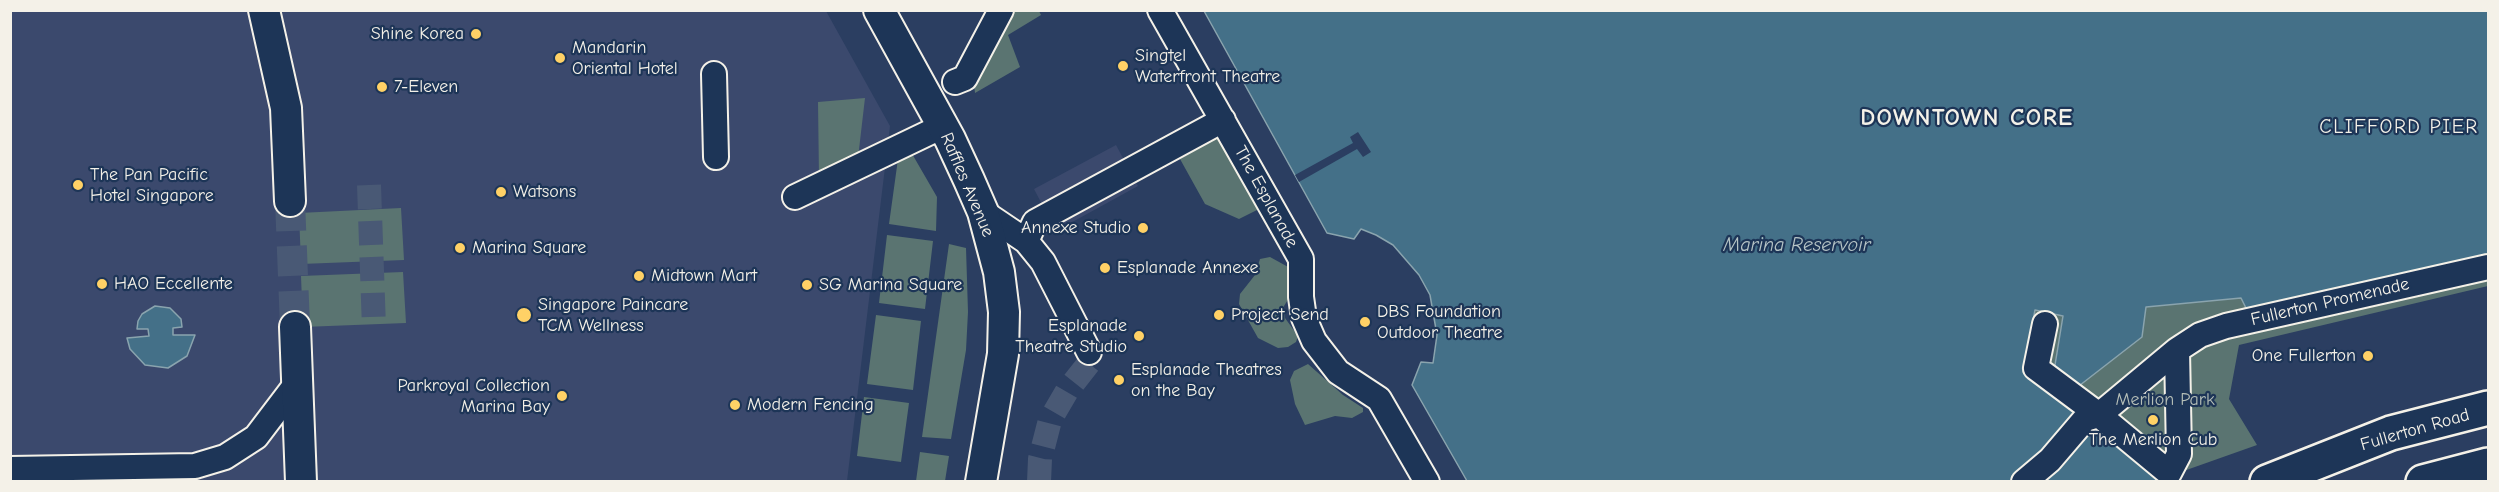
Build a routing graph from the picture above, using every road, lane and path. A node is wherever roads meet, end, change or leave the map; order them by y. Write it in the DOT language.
graph roads {
  1 [pos="264,10"];
  2 [pos="879,10"];
  3 [pos="1001,10"];
  4 [pos="1160,10"];
  5 [pos="714,74"];
  6 [pos="955,82"];
  7 [pos="1223,120"];
  8 [pos="943,126"];
  9 [pos="716,157"];
  10 [pos="795,197"];
  11 [pos="290,201"];
  12 [pos="983,212"];
  13 [pos="1026,242"];
  14 [pos="2488,267"];
  15 [pos="2044,324"];
  16 [pos="295,327"];
  17 [pos="2177,350"];
  18 [pos="1089,352"];
  19 [pos="297,383"];
  20 [pos="2488,408"];
  21 [pos="2092,417"];
  22 [pos="2336,463"];
  23 [pos="2488,465"];
  24 [pos="10,469"];
  25 [pos="145,475"];
  26 [pos="301,482"];
  27 [pos="981,482"];
  28 [pos="1427,482"];
  29 [pos="2024,482"];
  30 [pos="2267,482"];
  31 [pos="2423,482"];
  1 -- 11 [label="main road"];
  2 -- 8 [label="main road, Raffles Avenue"];
  3 -- 6 [label="street"];
  4 -- 7 [label="street, The Esplanade"];
  5 -- 9 [label="street"];
  7 -- 13 [label="street"];
  7 -- 28 [label="street, The Esplanade"];
  8 -- 10 [label="street"];
  8 -- 12 [label="main road, Raffles Avenue"];
  12 -- 13 [label="street"];
  12 -- 27 [label="main road, Raffles Avenue"];
  13 -- 18 [label="street"];
  14 -- 17 [label="street, Fullerton Promenade"];
  15 -- 21 [label="street"];
  16 -- 19 [label="main road"];
  17 -- 21 [label="street, Fullerton Promenade"];
  17 -- 21 [label="street"];
  19 -- 25 [label="street"];
  19 -- 26 [label="main road"];
  20 -- 22 [label="highway, Fullerton Road"];
  21 -- 29 [label="street, Fullerton Promenade"];
  22 -- 30 [label="highway, Fullerton Road"];
  23 -- 31 [label="highway"];
  24 -- 25 [label="street"];
}
